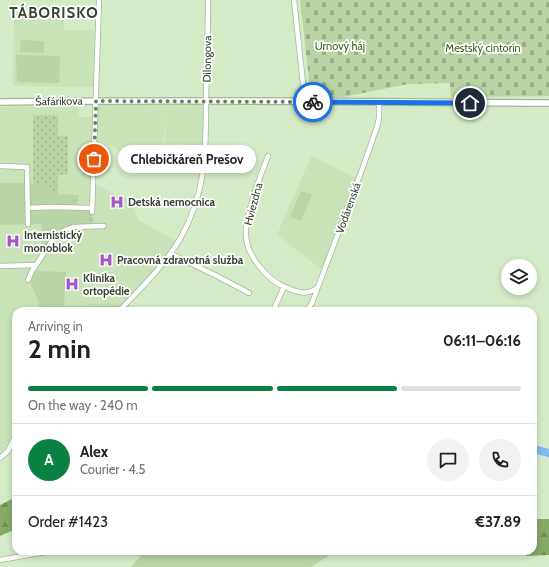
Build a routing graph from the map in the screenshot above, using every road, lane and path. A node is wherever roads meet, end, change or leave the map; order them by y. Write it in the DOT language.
graph roads {
  1 [pos="99,0"];
  2 [pos="208,0"];
  3 [pos="294,0"];
  4 [pos="96,101"];
  5 [pos="206,101"];
  6 [pos="0,102"];
  7 [pos="305,102"];
  8 [pos="379,102"];
  9 [pos="549,104"];
  10 [pos="268,156"];
  11 [pos="0,166"];
  12 [pos="28,208"];
  13 [pos="28,224"];
  14 [pos="104,226"];
  15 [pos="170,254"];
  16 [pos="36,265"];
  17 [pos="0,266"];
  18 [pos="28,280"];
  19 [pos="284,287"];
  20 [pos="318,287"];
  21 [pos="249,293"];
  22 [pos="123,307"];
  23 [pos="274,307"];
  24 [pos="309,307"];
  25 [pos="12,442"];
  26 [pos="0,458"];
  27 [pos="28,555"];
  28 [pos="0,560"];
  1 -- 4 [label="street"];
  2 -- 5 [label="street, Dilongova"];
  3 -- 7 [label="street"];
  4 -- 5 [label="street, Šafárikova"];
  4 -- 6 [label="street, Šafárikova"];
  4 -- 12 [label="street"];
  5 -- 7 [label="street, Šafárikova"];
  5 -- 15 [label="street, Dilongova"];
  7 -- 8 [label="street, Šafárikova"];
  8 -- 9 [label="street, Šafárikova"];
  8 -- 20 [label="street, Vodárenská"];
  10 -- 19 [label="street, Hviezdna"];
  11 -- 12 [label="street"];
  12 -- 13 [label="street"];
  14 -- 16 [label="street"];
  15 -- 21 [label="street"];
  15 -- 22 [label="street, Dilongova"];
  16 -- 17 [label="street"];
  16 -- 18 [label="street"];
  19 -- 20 [label="street, Hviezdna"];
  19 -- 23 [label="street"];
  20 -- 24 [label="street, Vodárenská"];
  25 -- 26 [label="street"];
  27 -- 28 [label="street"];
}
